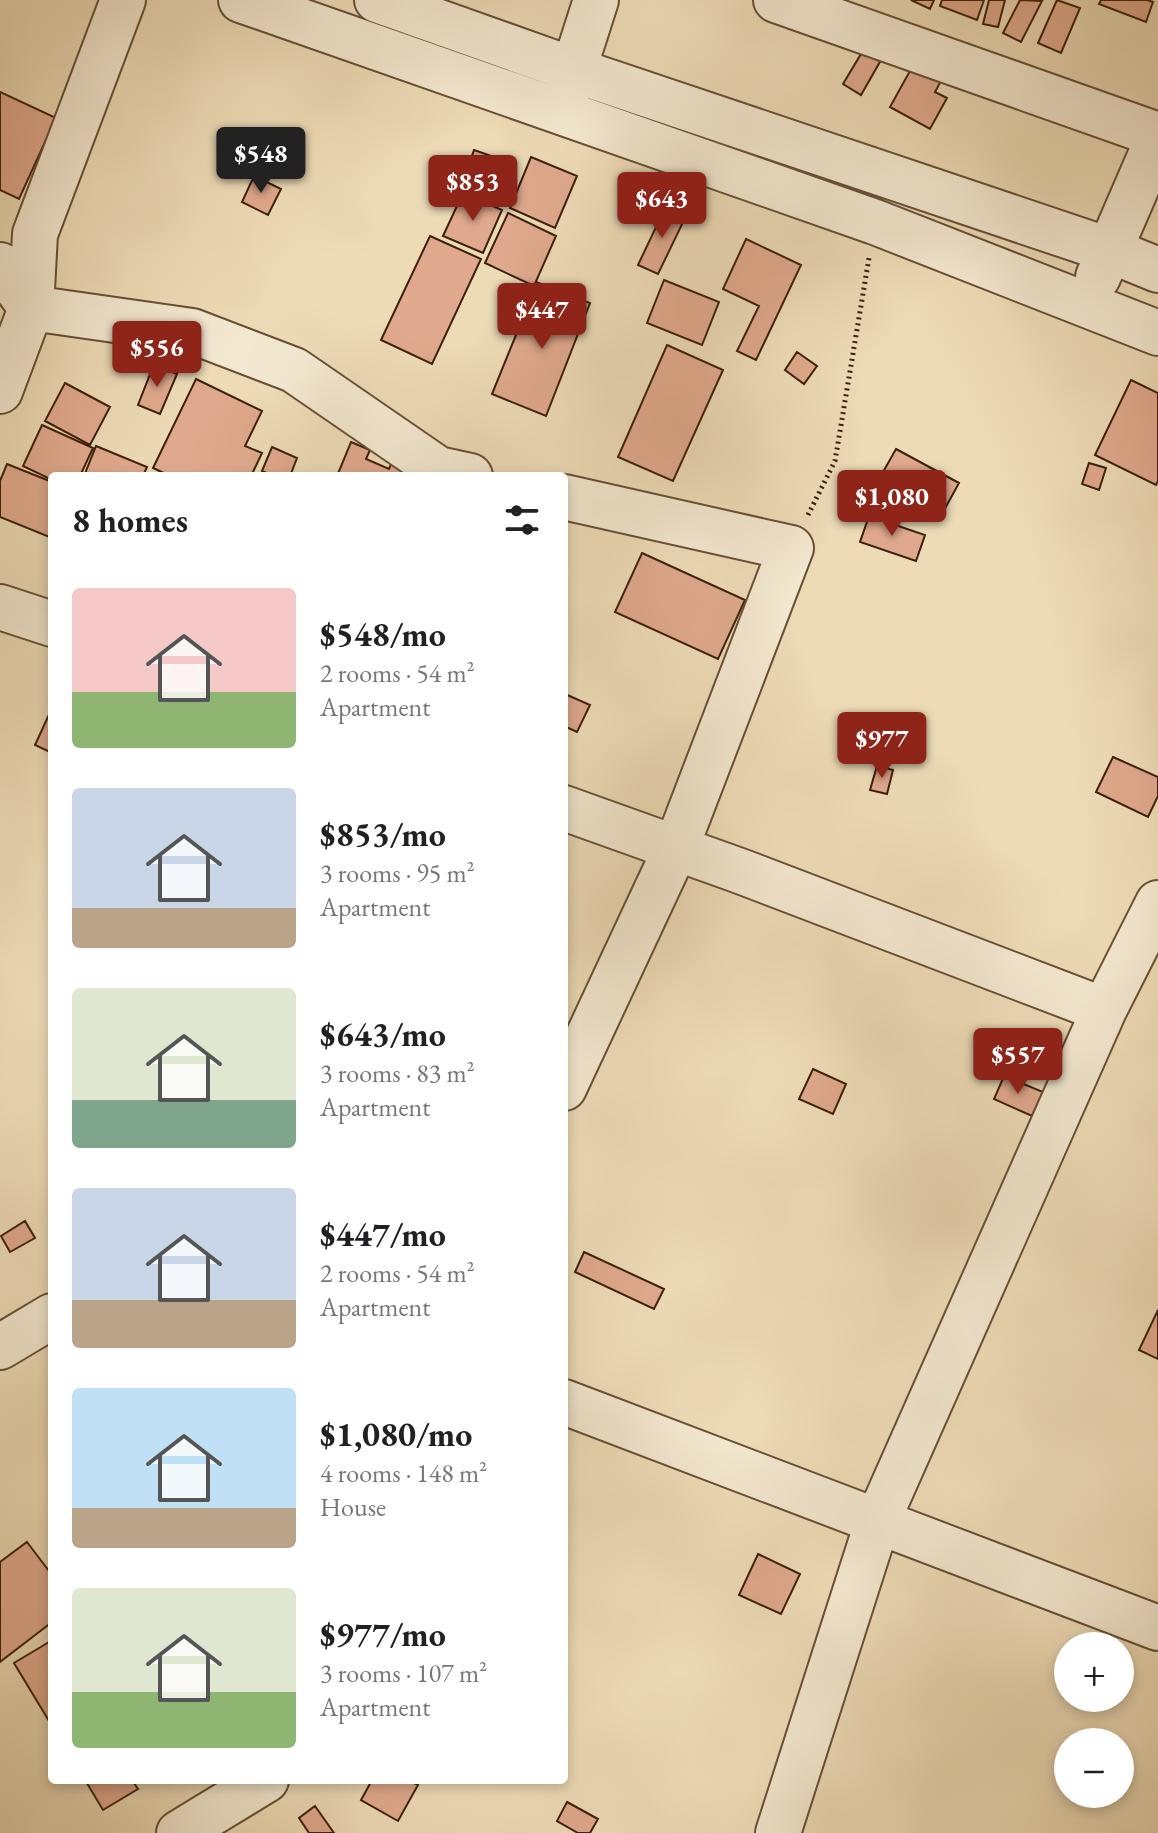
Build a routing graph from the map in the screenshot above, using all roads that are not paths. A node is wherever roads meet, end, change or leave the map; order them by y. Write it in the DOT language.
graph roads {
  1 [pos="123,0"];
  2 [pos="241,0"];
  3 [pos="596,0"];
  4 [pos="776,0"];
  5 [pos="399,3"];
  6 [pos="476,17"];
  7 [pos="574,70"];
  8 [pos="561,112"];
  9 [pos="1158,137"];
  10 [pos="1109,250"];
  11 [pos="0,265"];
  12 [pos="1158,270"];
  13 [pos="1087,306"];
  14 [pos="31,308"];
  15 [pos="1158,333"];
  16 [pos="0,391"];
  17 [pos="452,472"];
  18 [pos="568,498"];
  19 [pos="0,607"];
  20 [pos="48,623"];
  21 [pos="568,809"];
  22 [pos="676,848"];
  23 [pos="1158,903"];
  24 [pos="1104,1010"];
  25 [pos="568,1079"];
  26 [pos="48,1318"];
  27 [pos="0,1347"];
  28 [pos="568,1404"];
  29 [pos="878,1520"];
  30 [pos="1158,1628"];
  31 [pos="259,1784"];
  32 [pos="179,1833"];
  33 [pos="778,1833"];
  1 -- 14 [label="street"];
  2 -- 8 [label="street"];
  3 -- 7 [label="street"];
  4 -- 9 [label="street"];
  5 -- 6 [label="street"];
  6 -- 7 [label="street"];
  7 -- 8 [label="street"];
  7 -- 10 [label="street"];
  8 -- 13 [label="street"];
  9 -- 10 [label="street"];
  10 -- 12 [label="street"];
  10 -- 13 [label="street"];
  11 -- 14 [label="street"];
  13 -- 15 [label="street"];
  14 -- 16 [label="street"];
  14 -- 17 [label="street"];
  18 -- 22 [label="street"];
  19 -- 20 [label="street"];
  21 -- 22 [label="street"];
  22 -- 24 [label="street"];
  22 -- 25 [label="street"];
  23 -- 24 [label="street"];
  24 -- 29 [label="street"];
  26 -- 27 [label="street"];
  28 -- 29 [label="street"];
  29 -- 30 [label="street"];
  29 -- 33 [label="street"];
  31 -- 32 [label="street"];
}
